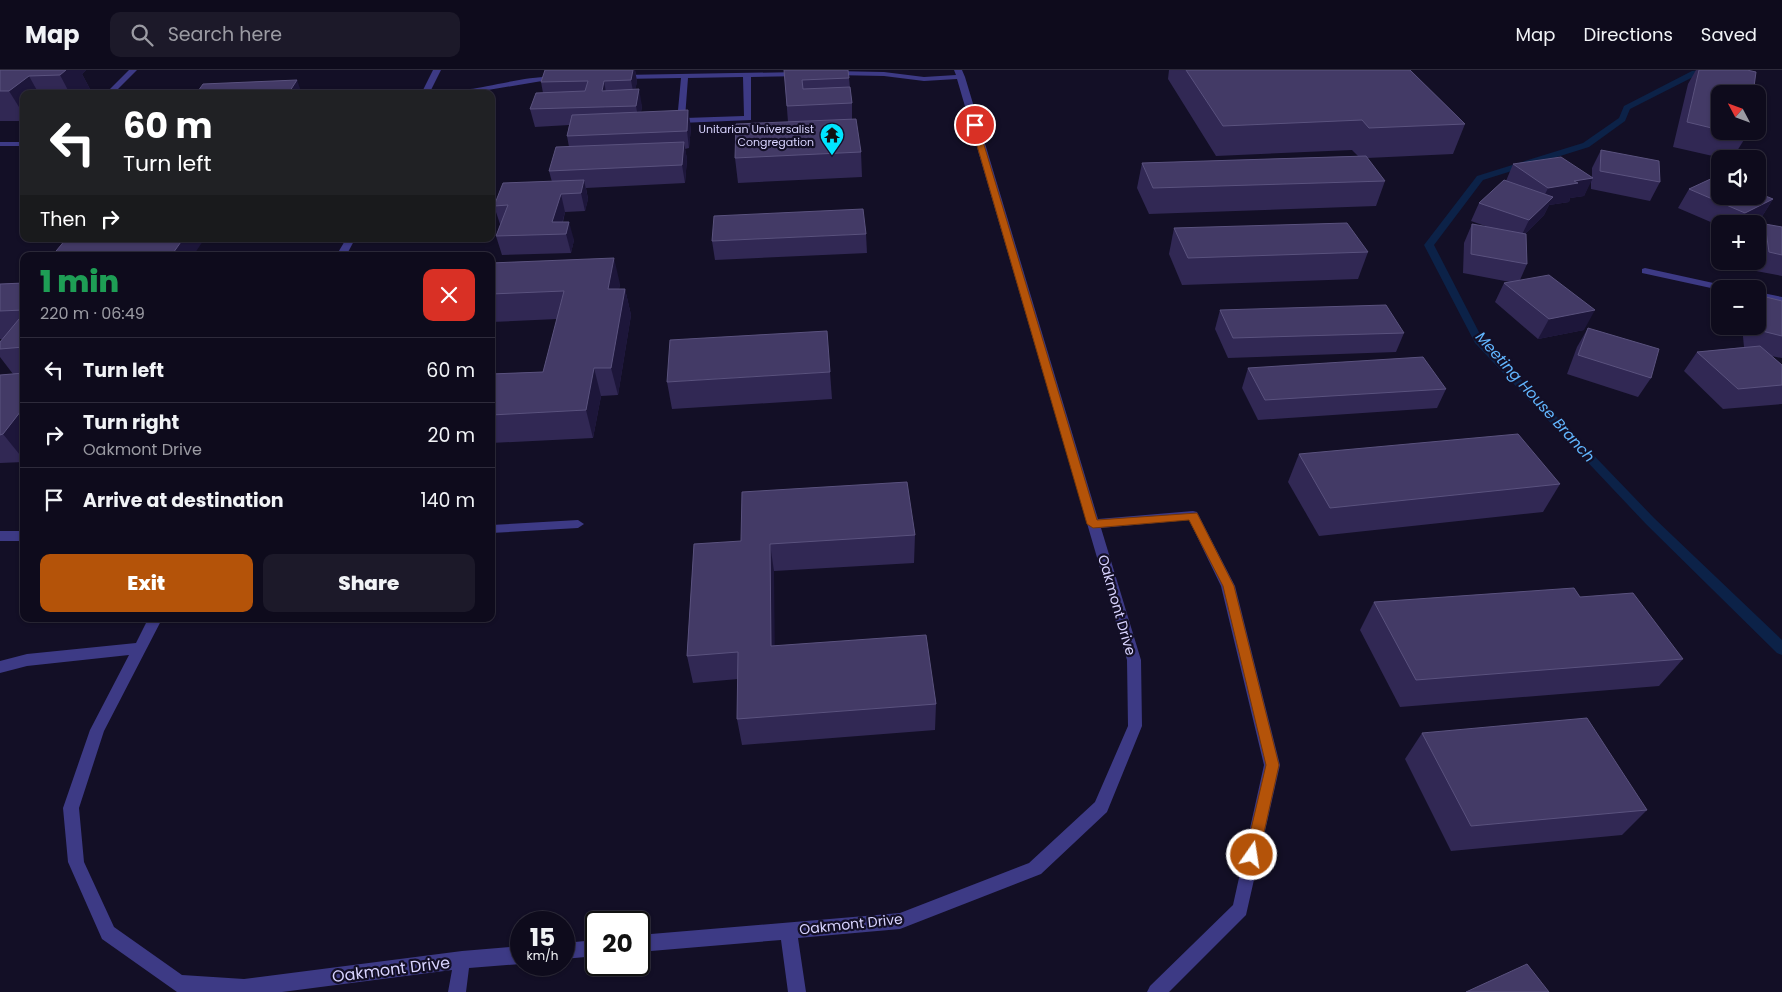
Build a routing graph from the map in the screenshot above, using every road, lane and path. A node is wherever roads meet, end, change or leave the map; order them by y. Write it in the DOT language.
graph roads {
  1 [pos="132,70"];
  2 [pos="437,70"];
  3 [pos="813,73"];
  4 [pos="823,73"];
  5 [pos="959,74"];
  6 [pos="747,75"];
  7 [pos="685,76"];
  8 [pos="616,78"];
  9 [pos="570,79"];
  10 [pos="113,90"];
  11 [pos="427,90"];
  12 [pos="476,90"];
  13 [pos="0,144"];
  14 [pos="20,144"];
  15 [pos="1644,271"];
  16 [pos="1711,286"];
  17 [pos="1766,297"];
  18 [pos="1782,300"];
  19 [pos="578,524"];
  20 [pos="1093,524"];
  21 [pos="495,529"];
  22 [pos="0,536"];
  23 [pos="20,536"];
  24 [pos="153,622"];
  25 [pos="140,648"];
  26 [pos="0,667"];
  27 [pos="788,931"];
  28 [pos="650,943"];
  29 [pos="510,956"];
  30 [pos="462,960"];
  31 [pos="457,992"];
  32 [pos="797,992"];
  33 [pos="1156,992"];
  1 -- 10 [label="street"];
  2 -- 11 [label="street"];
  3 -- 6 [label="street"];
  4 -- 5 [label="street"];
  5 -- 20 [label="street, Oakmont Drive"];
  6 -- 7 [label="street"];
  6 -- 7 [label="street"];
  7 -- 8 [label="street"];
  9 -- 12 [label="street"];
  13 -- 14 [label="street"];
  15 -- 16 [label="street"];
  17 -- 18 [label="street"];
  19 -- 21 [label="street"];
  20 -- 27 [label="street, Oakmont Drive"];
  20 -- 33 [label="street"];
  22 -- 23 [label="street"];
  24 -- 25 [label="street, Oakmont Drive"];
  25 -- 26 [label="street"];
  25 -- 30 [label="street, Oakmont Drive"];
  27 -- 28 [label="street, Oakmont Drive"];
  27 -- 32 [label="street"];
  29 -- 30 [label="street, Oakmont Drive"];
  30 -- 31 [label="street"];
}
